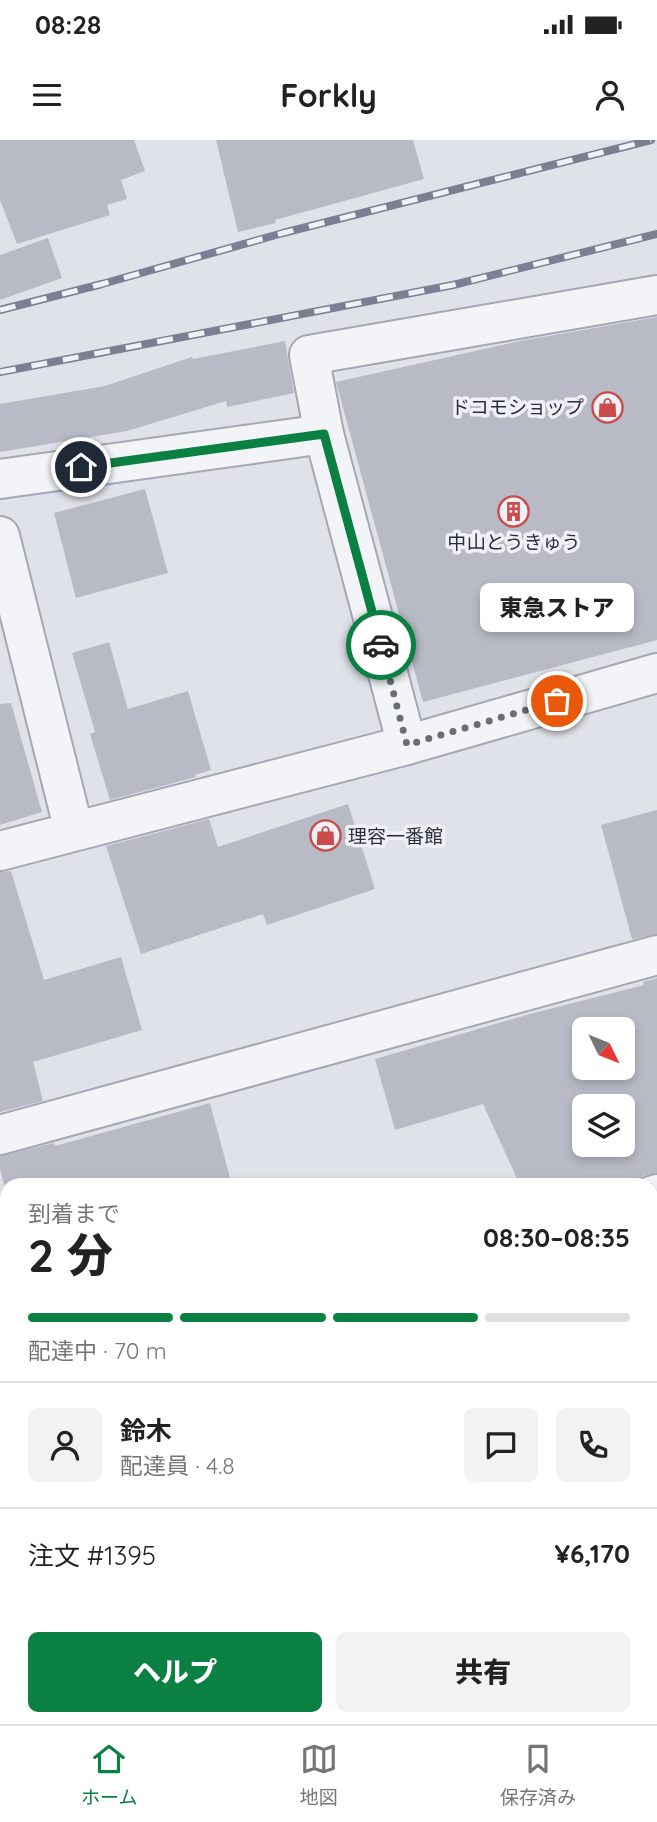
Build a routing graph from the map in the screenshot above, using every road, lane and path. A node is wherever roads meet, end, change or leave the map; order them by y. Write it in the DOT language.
graph roads {
  1 [pos="657,295"];
  2 [pos="324,434"];
  3 [pos="0,479"];
  4 [pos="0,537"];
  5 [pos="657,673"];
  6 [pos="407,745"];
  7 [pos="74,831"];
  8 [pos="0,851"];
  9 [pos="657,955"];
  10 [pos="0,1135"];
  1 -- 2 [label="street"];
  2 -- 3 [label="street"];
  2 -- 6 [label="street"];
  4 -- 7 [label="street"];
  5 -- 6 [label="street"];
  6 -- 7 [label="street"];
  7 -- 8 [label="street"];
  9 -- 10 [label="street"];
}
